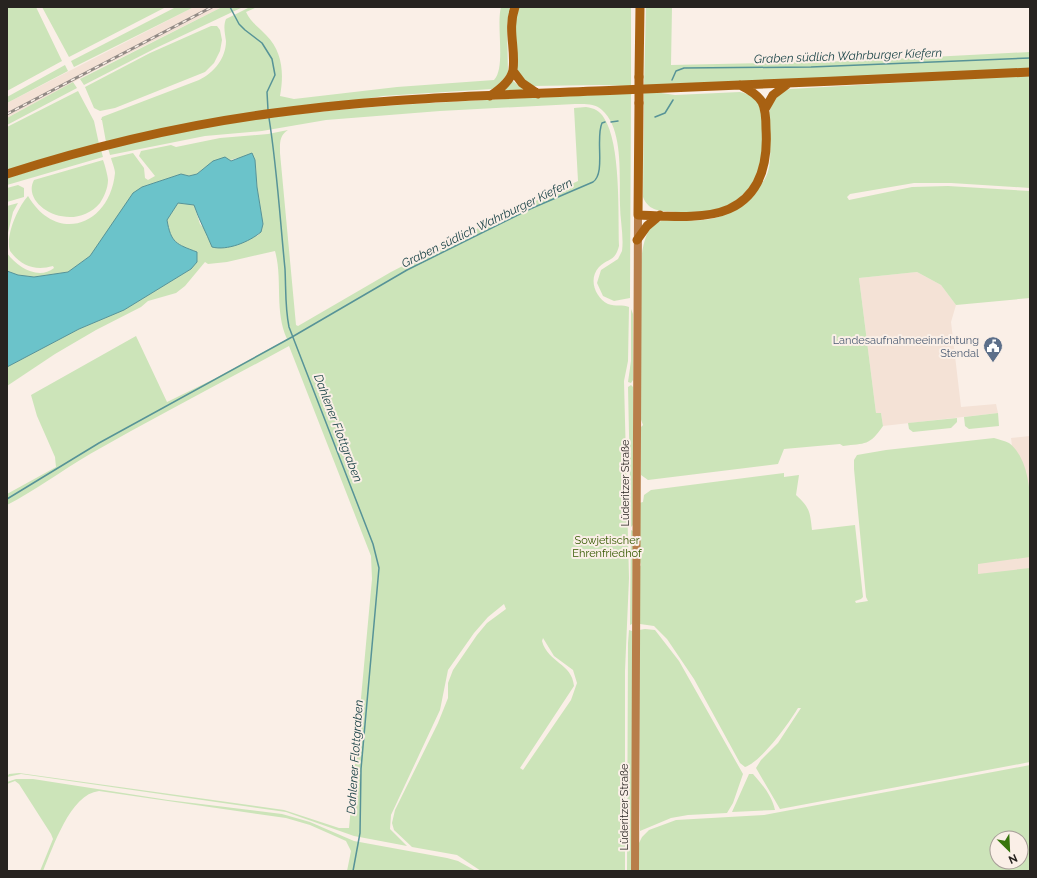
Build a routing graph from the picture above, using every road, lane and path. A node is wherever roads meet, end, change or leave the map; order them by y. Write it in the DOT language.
graph roads {
  1 [pos="515,7"];
  2 [pos="640,7"];
  3 [pos="513,71"];
  4 [pos="1030,72"];
  5 [pos="790,83"];
  6 [pos="740,85"];
  7 [pos="538,94"];
  8 [pos="490,96"];
  9 [pos="765,109"];
  10 [pos="7,174"];
  11 [pos="638,215"];
  12 [pos="660,215"];
  13 [pos="637,240"];
  14 [pos="635,871"];
  1 -- 3 [label="main road"];
  2 -- 11 [label="main road, bridge"];
  3 -- 7 [label="main road"];
  3 -- 8 [label="main road"];
  4 -- 5 [label="main road"];
  5 -- 6 [label="main road"];
  5 -- 9 [label="main road"];
  6 -- 7 [label="main road"];
  6 -- 9 [label="main road"];
  7 -- 8 [label="main road"];
  8 -- 10 [label="main road"];
  9 -- 12 [label="main road"];
  11 -- 12 [label="main road"];
  11 -- 13 [label="main road, Lüderitzer Straße"];
  12 -- 13 [label="main road"];
  13 -- 14 [label="main road, Lüderitzer Straße"];
}
